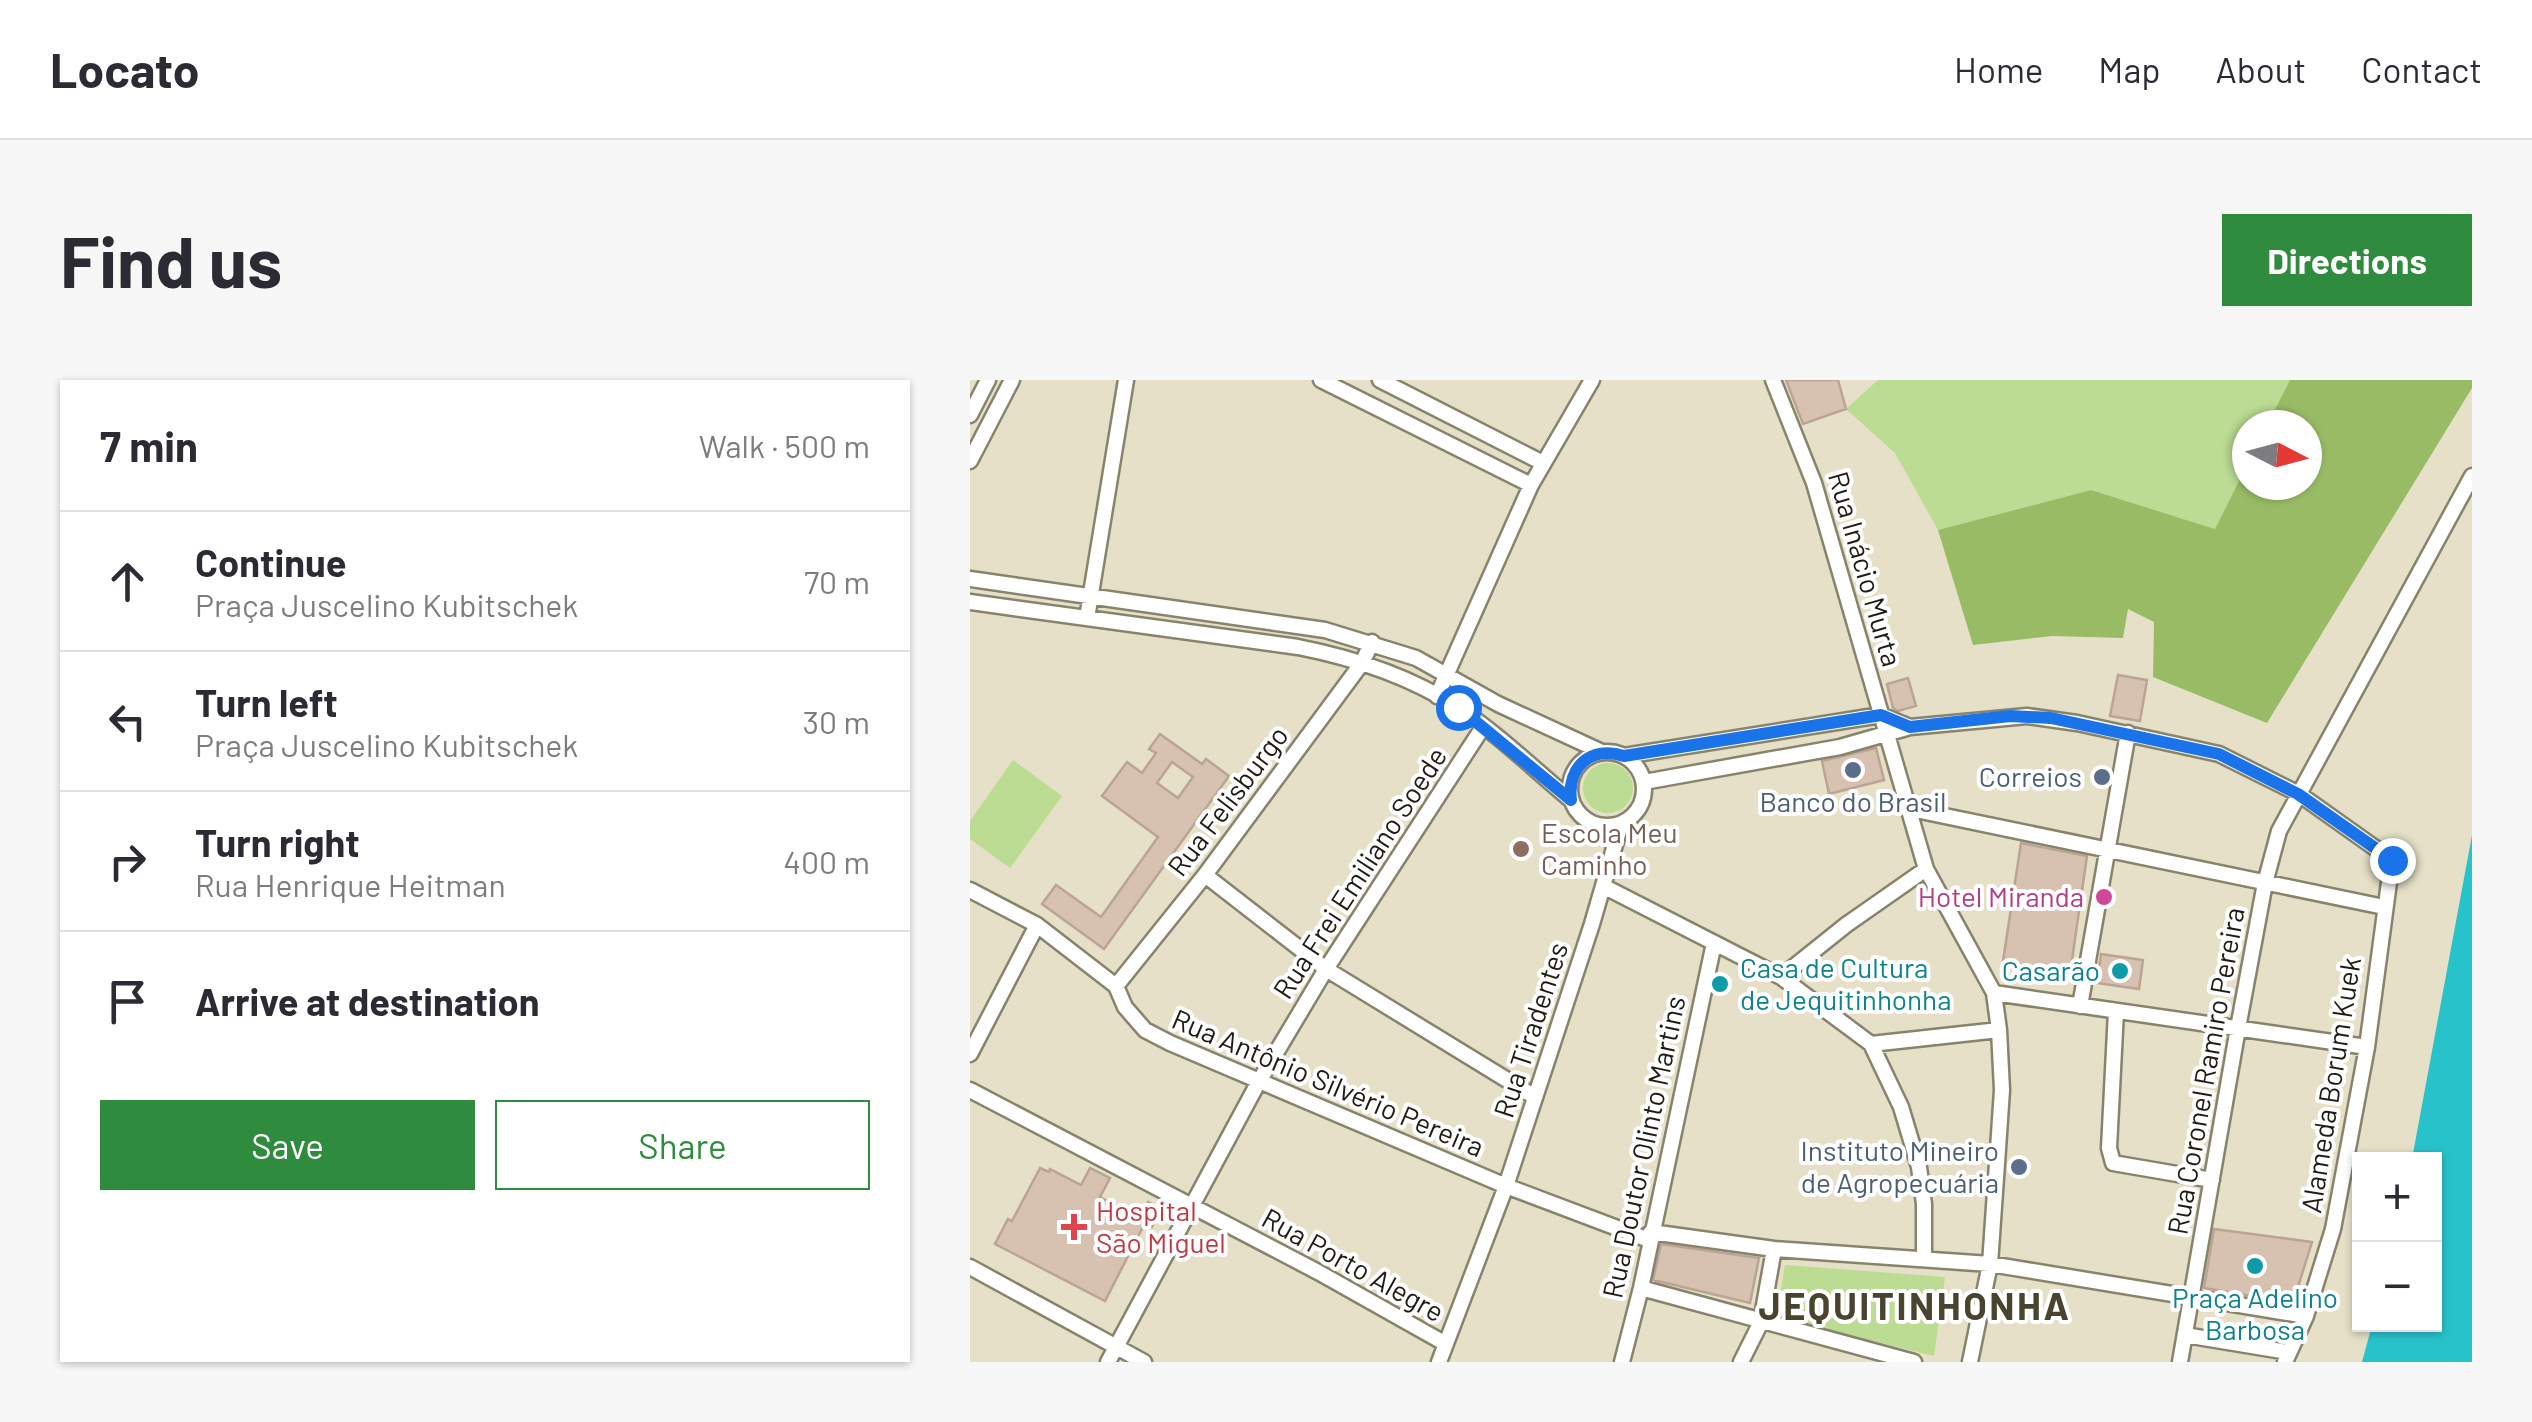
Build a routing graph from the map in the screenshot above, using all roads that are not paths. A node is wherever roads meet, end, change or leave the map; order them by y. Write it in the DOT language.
graph roads {
  1 [pos="988,380"];
  2 [pos="1012,380"];
  3 [pos="1126,380"];
  4 [pos="1321,380"];
  5 [pos="1380,380"];
  6 [pos="1592,380"];
  7 [pos="1773,380"];
  8 [pos="971,411"];
  9 [pos="991,420"];
  10 [pos="970,461"];
  11 [pos="1542,463"];
  12 [pos="2472,476"];
  13 [pos="1531,485"];
  14 [pos="970,579"];
  15 [pos="1091,595"];
  16 [pos="970,602"];
  17 [pos="1088,618"];
  18 [pos="1372,642"];
  19 [pos="1362,663"];
  20 [pos="1447,674"];
  21 [pos="1437,696"];
  22 [pos="1881,715"];
  23 [pos="1483,727"];
  24 [pos="1910,727"];
  25 [pos="2128,733"];
  26 [pos="1887,735"];
  27 [pos="1602,752"];
  28 [pos="1624,756"];
  29 [pos="1644,782"];
  30 [pos="2298,794"];
  31 [pos="1571,800"];
  32 [pos="1911,809"];
  33 [pos="1621,824"];
  34 [pos="2108,851"];
  35 [pos="1926,869"];
  36 [pos="1204,875"];
  37 [pos="2265,883"];
  38 [pos="1604,886"];
  39 [pos="970,890"];
  40 [pos="2384,907"];
  41 [pos="1037,926"];
  42 [pos="1714,942"];
  43 [pos="1326,969"];
  44 [pos="1781,978"];
  45 [pos="1116,986"];
  46 [pos="1994,994"];
  47 [pos="2080,1006"];
  48 [pos="2116,1011"];
  49 [pos="2238,1028"];
  50 [pos="1999,1030"];
  51 [pos="1871,1044"];
  52 [pos="2367,1047"];
  53 [pos="970,1054"];
  54 [pos="1258,1083"];
  55 [pos="970,1090"];
  56 [pos="1535,1096"];
  57 [pos="2212,1180"];
  58 [pos="1506,1186"];
  59 [pos="1191,1207"];
  60 [pos="1650,1236"];
  61 [pos="1774,1249"];
  62 [pos="1924,1259"];
  63 [pos="1990,1264"];
  64 [pos="970,1267"];
  65 [pos="1641,1288"];
  66 [pos="2192,1296"];
  67 [pos="2306,1316"];
  68 [pos="1761,1322"];
  69 [pos="2185,1335"];
  70 [pos="1446,1344"];
  71 [pos="1116,1346"];
  72 [pos="2287,1357"];
  73 [pos="1108,1362"];
  74 [pos="1144,1362"];
  75 [pos="1439,1362"];
  76 [pos="1622,1362"];
  77 [pos="1741,1362"];
  78 [pos="1914,1362"];
  79 [pos="1970,1362"];
  80 [pos="2180,1362"];
  1 -- 8 [label="street"];
  2 -- 9 [label="street"];
  3 -- 15 [label="street"];
  4 -- 13 [label="street"];
  5 -- 11 [label="street"];
  6 -- 11 [label="street"];
  7 -- 22 [label="street, Rua Inácio Murta"];
  8 -- 9 [label="street"];
  9 -- 10 [label="street"];
  11 -- 13 [label="street"];
  12 -- 30 [label="street, Rua Coronel Ramiro Pereira"];
  13 -- 20 [label="street"];
  14 -- 15 [label="street"];
  15 -- 17 [label="street"];
  15 -- 18 [label="street"];
  16 -- 17 [label="street"];
  17 -- 19 [label="street"];
  18 -- 19 [label="street, Rua Felisburgo"];
  18 -- 20 [label="street"];
  19 -- 21 [label="street"];
  19 -- 36 [label="street, Rua Felisburgo"];
  20 -- 21 [label="street"];
  20 -- 27 [label="street"];
  21 -- 23 [label="street"];
  22 -- 24 [label="street"];
  22 -- 26 [label="street, Rua Inácio Murta"];
  22 -- 28 [label="street"];
  23 -- 31 [label="street"];
  23 -- 43 [label="street, Rua Frei Emiliano Soede"];
  24 -- 25 [label="street"];
  24 -- 26 [label="street"];
  25 -- 30 [label="street"];
  25 -- 34 [label="street"];
  26 -- 29 [label="street"];
  26 -- 32 [label="street, Rua Inácio Murta"];
  27 -- 28 [label="street"];
  27 -- 31 [label="street"];
  28 -- 29 [label="street"];
  29 -- 33 [label="street"];
  30 -- 37 [label="street, Rua Coronel Ramiro Pereira"];
  30 -- 40 [label="street, Alameda Borum Kuek"];
  31 -- 33 [label="street"];
  32 -- 34 [label="street"];
  32 -- 35 [label="street, Rua Inácio Murta"];
  33 -- 38 [label="street, Rua Tiradentes"];
  34 -- 37 [label="street"];
  34 -- 47 [label="street"];
  35 -- 44 [label="street"];
  35 -- 46 [label="street, Rua Inácio Murta"];
  36 -- 43 [label="street"];
  36 -- 45 [label="street, Rua Felisburgo"];
  37 -- 40 [label="street"];
  37 -- 49 [label="street, Rua Coronel Ramiro Pereira"];
  38 -- 42 [label="street"];
  38 -- 56 [label="street, Rua Tiradentes"];
  39 -- 41 [label="street, Rua Antônio Silvério Pereira"];
  40 -- 52 [label="street, Alameda Borum Kuek"];
  41 -- 45 [label="street, Rua Antônio Silvério Pereira"];
  41 -- 53 [label="street"];
  42 -- 44 [label="street"];
  42 -- 60 [label="street, Rua Doutor Olinto Martins"];
  43 -- 54 [label="street, Rua Frei Emiliano Soede"];
  43 -- 56 [label="street"];
  44 -- 51 [label="street"];
  45 -- 54 [label="street, Rua Antônio Silvério Pereira"];
  46 -- 47 [label="street"];
  46 -- 50 [label="street"];
  47 -- 48 [label="street"];
  48 -- 49 [label="street"];
  48 -- 57 [label="street"];
  49 -- 52 [label="street"];
  49 -- 57 [label="street, Rua Coronel Ramiro Pereira"];
  50 -- 51 [label="street"];
  50 -- 63 [label="street"];
  51 -- 62 [label="street"];
  52 -- 67 [label="street, Alameda Borum Kuek"];
  54 -- 58 [label="street, Rua Antônio Silvério Pereira"];
  54 -- 59 [label="street, Rua Frei Emiliano Soede"];
  55 -- 59 [label="street, Rua Porto Alegre"];
  56 -- 58 [label="street, Rua Tiradentes"];
  57 -- 66 [label="street, Rua Coronel Ramiro Pereira"];
  58 -- 60 [label="street, Rua Antônio Silvério Pereira"];
  58 -- 70 [label="street, Rua Tiradentes"];
  59 -- 70 [label="street, Rua Porto Alegre"];
  59 -- 71 [label="street, Rua Frei Emiliano Soede"];
  60 -- 61 [label="street, Rua Antônio Silvério Pereira"];
  60 -- 65 [label="street, Rua Doutor Olinto Martins"];
  61 -- 62 [label="street, Rua Antônio Silvério Pereira"];
  61 -- 68 [label="street"];
  62 -- 63 [label="street, Rua Antônio Silvério Pereira"];
  63 -- 66 [label="street"];
  63 -- 79 [label="street"];
  64 -- 71 [label="street"];
  65 -- 68 [label="street"];
  65 -- 76 [label="street, Rua Doutor Olinto Martins"];
  66 -- 67 [label="street"];
  66 -- 69 [label="street, Rua Coronel Ramiro Pereira"];
  67 -- 72 [label="street, Alameda Borum Kuek"];
  68 -- 77 [label="street"];
  68 -- 78 [label="street"];
  69 -- 72 [label="street"];
  69 -- 80 [label="street, Rua Coronel Ramiro Pereira"];
  70 -- 75 [label="street, Rua Tiradentes"];
  71 -- 73 [label="street, Rua Frei Emiliano Soede"];
  71 -- 74 [label="street"];
}
